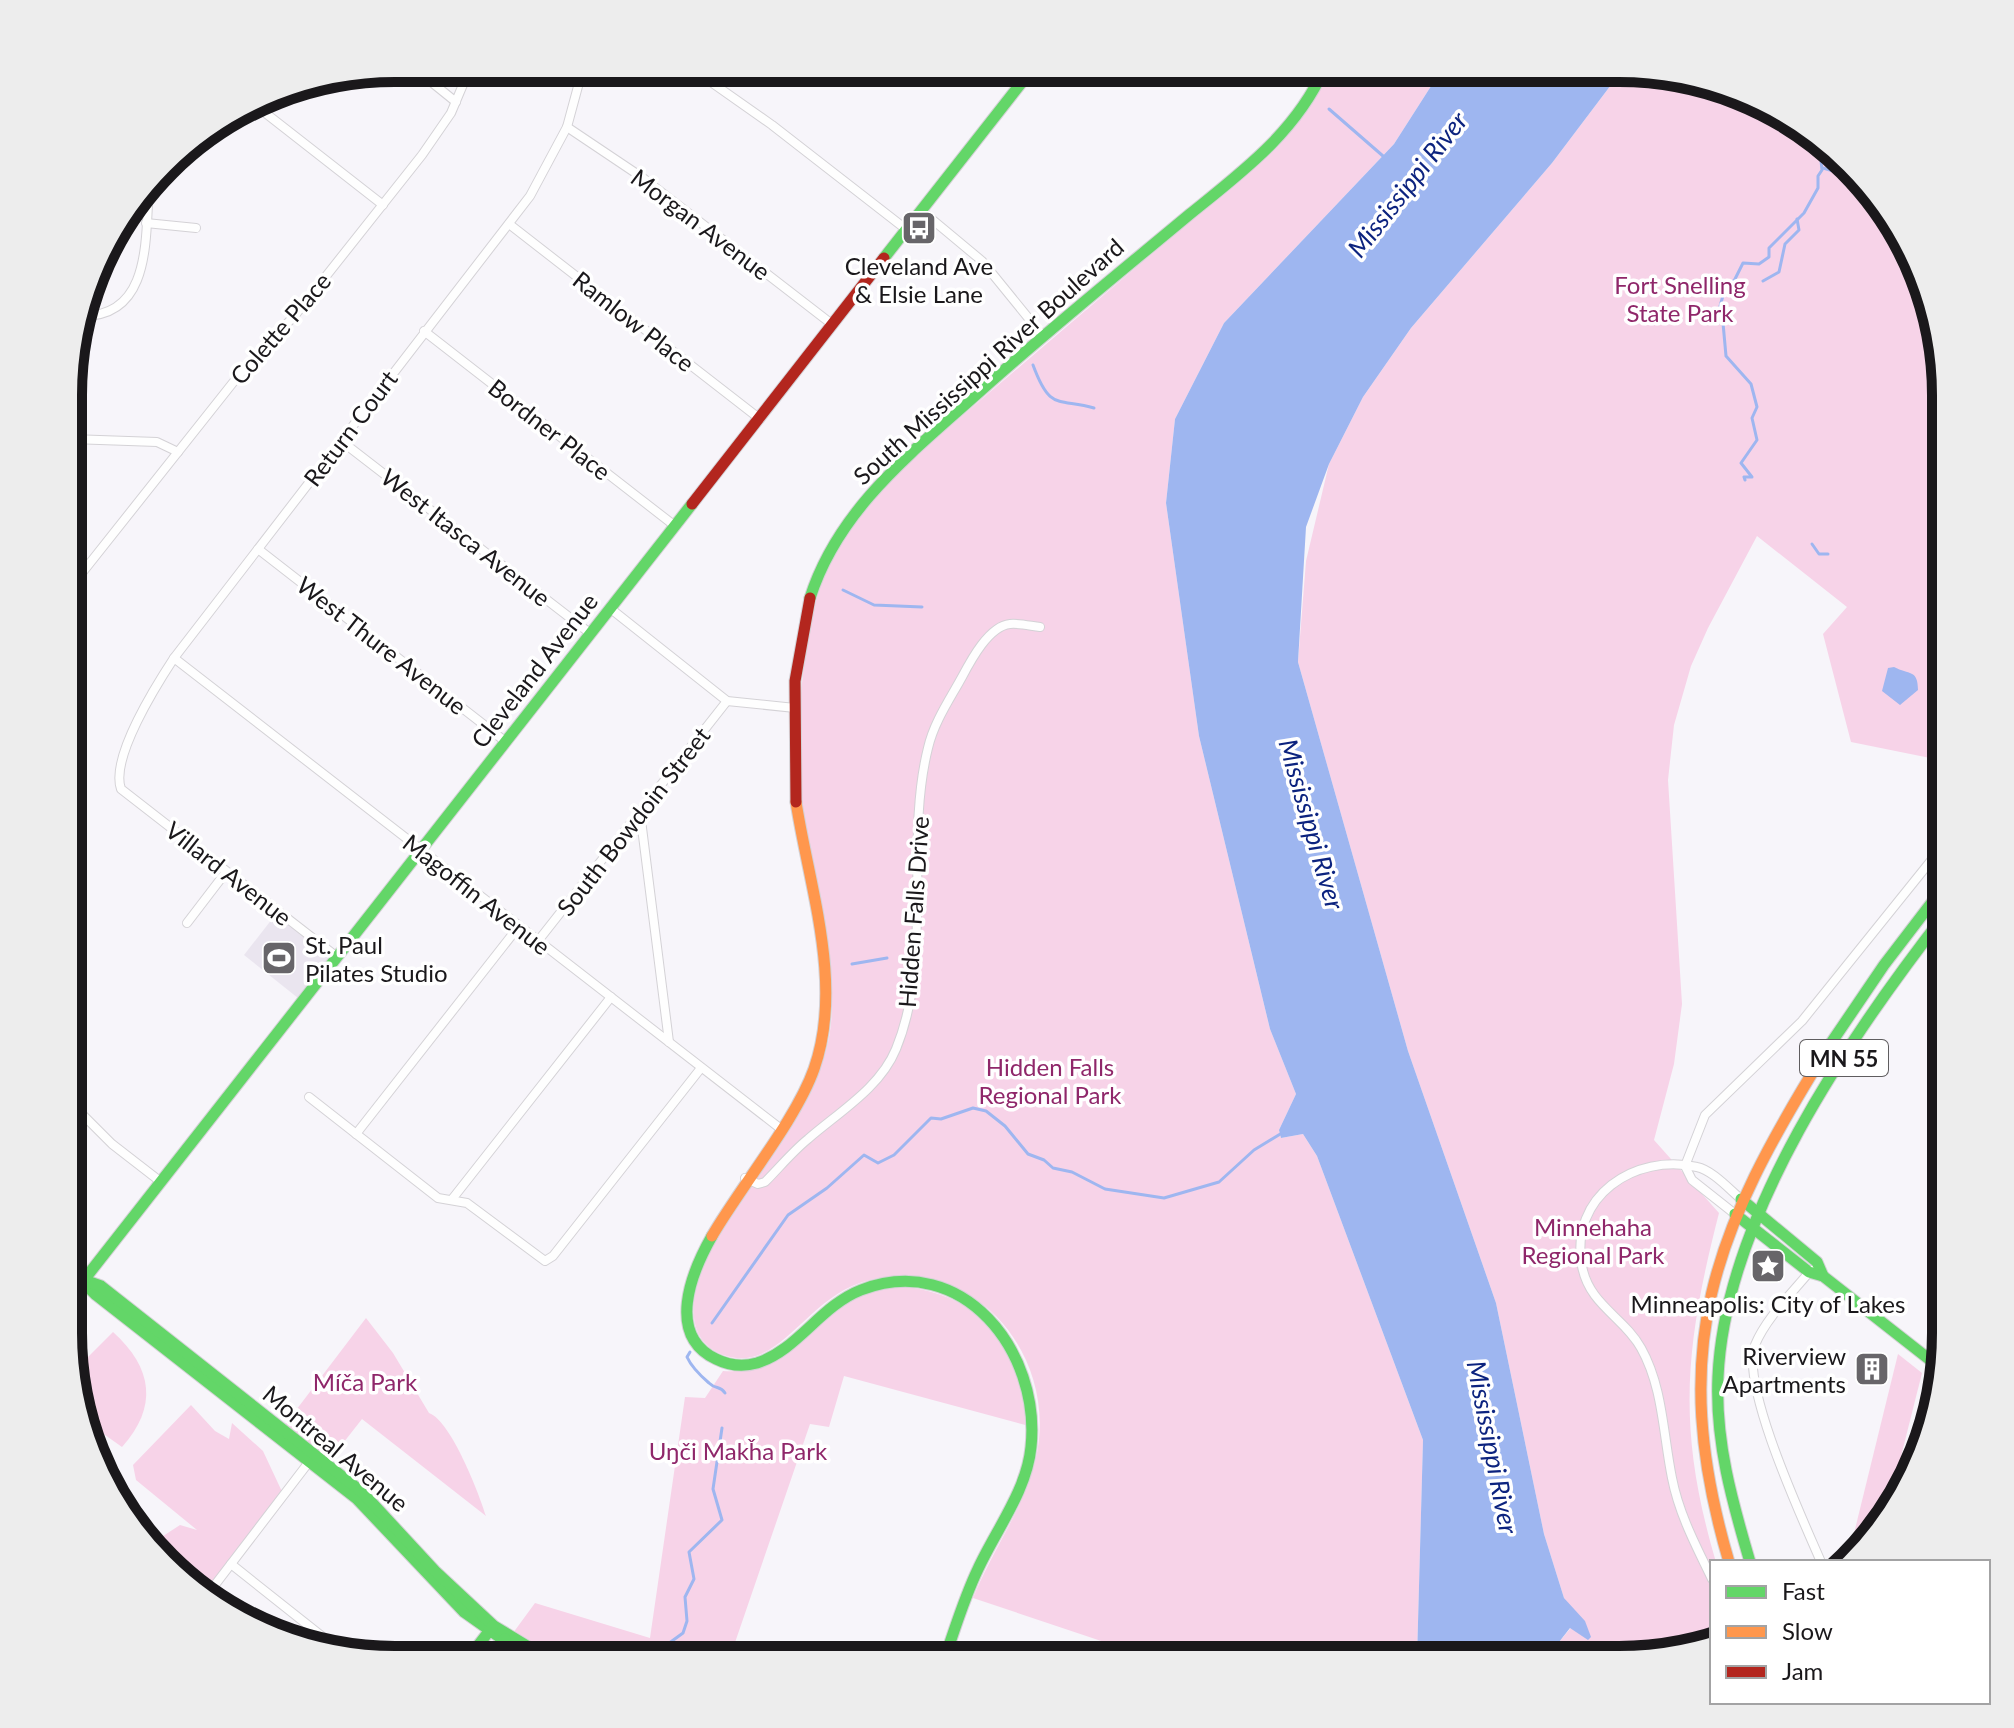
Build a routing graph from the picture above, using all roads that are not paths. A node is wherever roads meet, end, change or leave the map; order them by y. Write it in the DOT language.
graph roads {
  1 [pos="431,82"];
  2 [pos="464,82"];
  3 [pos="579,82"];
  4 [pos="711,82"];
  5 [pos="1022,82"];
  6 [pos="1318,82"];
  7 [pos="456,102"];
  8 [pos="263,111"];
  9 [pos="567,127"];
  10 [pos="148,203"];
  11 [pos="383,205"];
  12 [pos="922,211"];
  13 [pos="146,223"];
  14 [pos="509,224"];
  15 [pos="196,228"];
  16 [pos="907,230"];
  17 [pos="93,314"];
  18 [pos="833,325"];
  19 [pos="424,331"];
  20 [pos="1043,336"];
  21 [pos="760,419"];
  22 [pos="82,439"];
  23 [pos="340,440"];
  24 [pos="178,452"];
  25 [pos="675,526"];
  26 [pos="258,549"];
  27 [pos="82,565"];
  28 [pos="611,609"];
  29 [pos="1040,627"];
  30 [pos="591,634"];
  31 [pos="174,658"];
  32 [pos="727,701"];
  33 [pos="795,708"];
  34 [pos="506,742"];
  35 [pos="121,789"];
  36 [pos="640,812"];
  37 [pos="421,850"];
  38 [pos="1932,859"];
  39 [pos="226,872"];
  40 [pos="1932,903"];
  41 [pos="187,923"];
  42 [pos="519,926"];
  43 [pos="1932,932"];
  44 [pos="538,941"];
  45 [pos="337,957"];
  46 [pos="611,997"];
  47 [pos="669,1042"];
  48 [pos="701,1068"];
  49 [pos="309,1097"];
  50 [pos="82,1114"];
  51 [pos="781,1129"];
  52 [pos="356,1134"];
  53 [pos="1685,1166"];
  54 [pos="745,1178"];
  55 [pos="161,1182"];
  56 [pos="453,1198"];
  57 [pos="1741,1199"];
  58 [pos="1757,1212"];
  59 [pos="1735,1214"];
  60 [pos="1751,1226"];
  61 [pos="1813,1267"];
  62 [pos="84,1279"];
  63 [pos="82,1282"];
  64 [pos="1930,1360"];
  65 [pos="312,1458"];
  66 [pos="1728,1560"];
  67 [pos="1749,1560"];
  68 [pos="1820,1560"];
  69 [pos="231,1564"];
  70 [pos="1710,1574"];
  71 [pos="213,1587"];
  72 [pos="491,1628"];
  73 [pos="316,1636"];
  74 [pos="505,1639"];
  75 [pos="478,1646"];
  76 [pos="499,1646"];
  77 [pos="514,1646"];
  78 [pos="520,1646"];
  79 [pos="949,1646"];
  1 -- 7 [label="street"];
  2 -- 7 [label="street, Colette Place"];
  3 -- 9 [label="street, Return Court"];
  4 -- 16 [label="street"];
  5 -- 12 [label="main road, Cleveland Avenue"];
  6 -- 20 [label="main road, South Mississippi River Boulevard"];
  7 -- 11 [label="street, Colette Place"];
  8 -- 11 [label="street"];
  9 -- 14 [label="street, Return Court"];
  9 -- 18 [label="street, Morgan Avenue"];
  10 -- 13 [label="street"];
  11 -- 24 [label="street, Colette Place"];
  12 -- 16 [label="main road, Cleveland Avenue"];
  12 -- 20 [label="street"];
  13 -- 15 [label="street"];
  13 -- 17 [label="street"];
  14 -- 19 [label="street, Return Court"];
  14 -- 21 [label="street, Ramlow Place"];
  16 -- 18 [label="main road, Cleveland Avenue"];
  18 -- 21 [label="main road, Cleveland Avenue"];
  19 -- 23 [label="street, Return Court"];
  19 -- 25 [label="street, Bordner Place"];
  20 -- 33 [label="main road, South Mississippi River Boulevard"];
  21 -- 25 [label="main road, Cleveland Avenue"];
  22 -- 24 [label="street"];
  23 -- 26 [label="street, Return Court"];
  23 -- 30 [label="street, West Itasca Avenue"];
  24 -- 27 [label="street, Colette Place"];
  25 -- 28 [label="main road, Cleveland Avenue"];
  26 -- 31 [label="street, Return Court"];
  26 -- 34 [label="street, West Thure Avenue"];
  28 -- 30 [label="main road, Cleveland Avenue"];
  28 -- 32 [label="street"];
  29 -- 54 [label="street, Hidden Falls Drive"];
  30 -- 34 [label="main road, Cleveland Avenue"];
  31 -- 35 [label="street, Return Court"];
  31 -- 37 [label="street, Magoffin Avenue"];
  32 -- 33 [label="street"];
  32 -- 36 [label="street, South Bowdoin Street"];
  33 -- 51 [label="main road, South Mississippi River Boulevard"];
  34 -- 37 [label="main road, Cleveland Avenue"];
  35 -- 39 [label="street, Villard Avenue"];
  36 -- 44 [label="street, South Bowdoin Street"];
  36 -- 47 [label="street"];
  37 -- 42 [label="street, Magoffin Avenue"];
  37 -- 45 [label="main road, Cleveland Avenue"];
  38 -- 53 [label="street"];
  39 -- 41 [label="street"];
  39 -- 45 [label="street, Villard Avenue"];
  40 -- 57 [label="main road, MN 55"];
  42 -- 44 [label="street, Magoffin Avenue"];
  42 -- 52 [label="street"];
  43 -- 58 [label="main road, MN 55"];
  44 -- 46 [label="street, Magoffin Avenue"];
  45 -- 55 [label="main road, Cleveland Avenue"];
  46 -- 47 [label="street, Magoffin Avenue"];
  46 -- 56 [label="street"];
  47 -- 48 [label="street, Magoffin Avenue"];
  48 -- 51 [label="street, Magoffin Avenue"];
  48 -- 56 [label="street"];
  49 -- 52 [label="street"];
  50 -- 55 [label="street"];
  51 -- 54 [label="main road, South Mississippi River Boulevard"];
  52 -- 56 [label="street"];
  53 -- 57 [label="street"];
  53 -- 59 [label="street"];
  53 -- 70 [label="street"];
  54 -- 79 [label="main road, South Mississippi River Boulevard"];
  55 -- 62 [label="main road, Cleveland Avenue"];
  57 -- 58 [label="main road"];
  57 -- 59 [label="main road, MN 55"];
  58 -- 60 [label="main road, MN 55"];
  58 -- 61 [label="main road"];
  59 -- 60 [label="main road"];
  59 -- 66 [label="main road, MN 55"];
  60 -- 61 [label="main road"];
  60 -- 67 [label="main road, MN 55"];
  61 -- 64 [label="main road"];
  61 -- 68 [label="street"];
  62 -- 63 [label="main road, Cleveland Avenue"];
  62 -- 65 [label="main road, Montreal Avenue"];
  65 -- 69 [label="street"];
  65 -- 72 [label="main road, Montreal Avenue"];
  69 -- 71 [label="street"];
  69 -- 73 [label="street"];
  72 -- 74 [label="main road, Montreal Avenue"];
  72 -- 75 [label="main road"];
  74 -- 76 [label="main road"];
  74 -- 77 [label="main road, Montreal Avenue"];
  74 -- 78 [label="main road, Montreal Avenue"];
}
